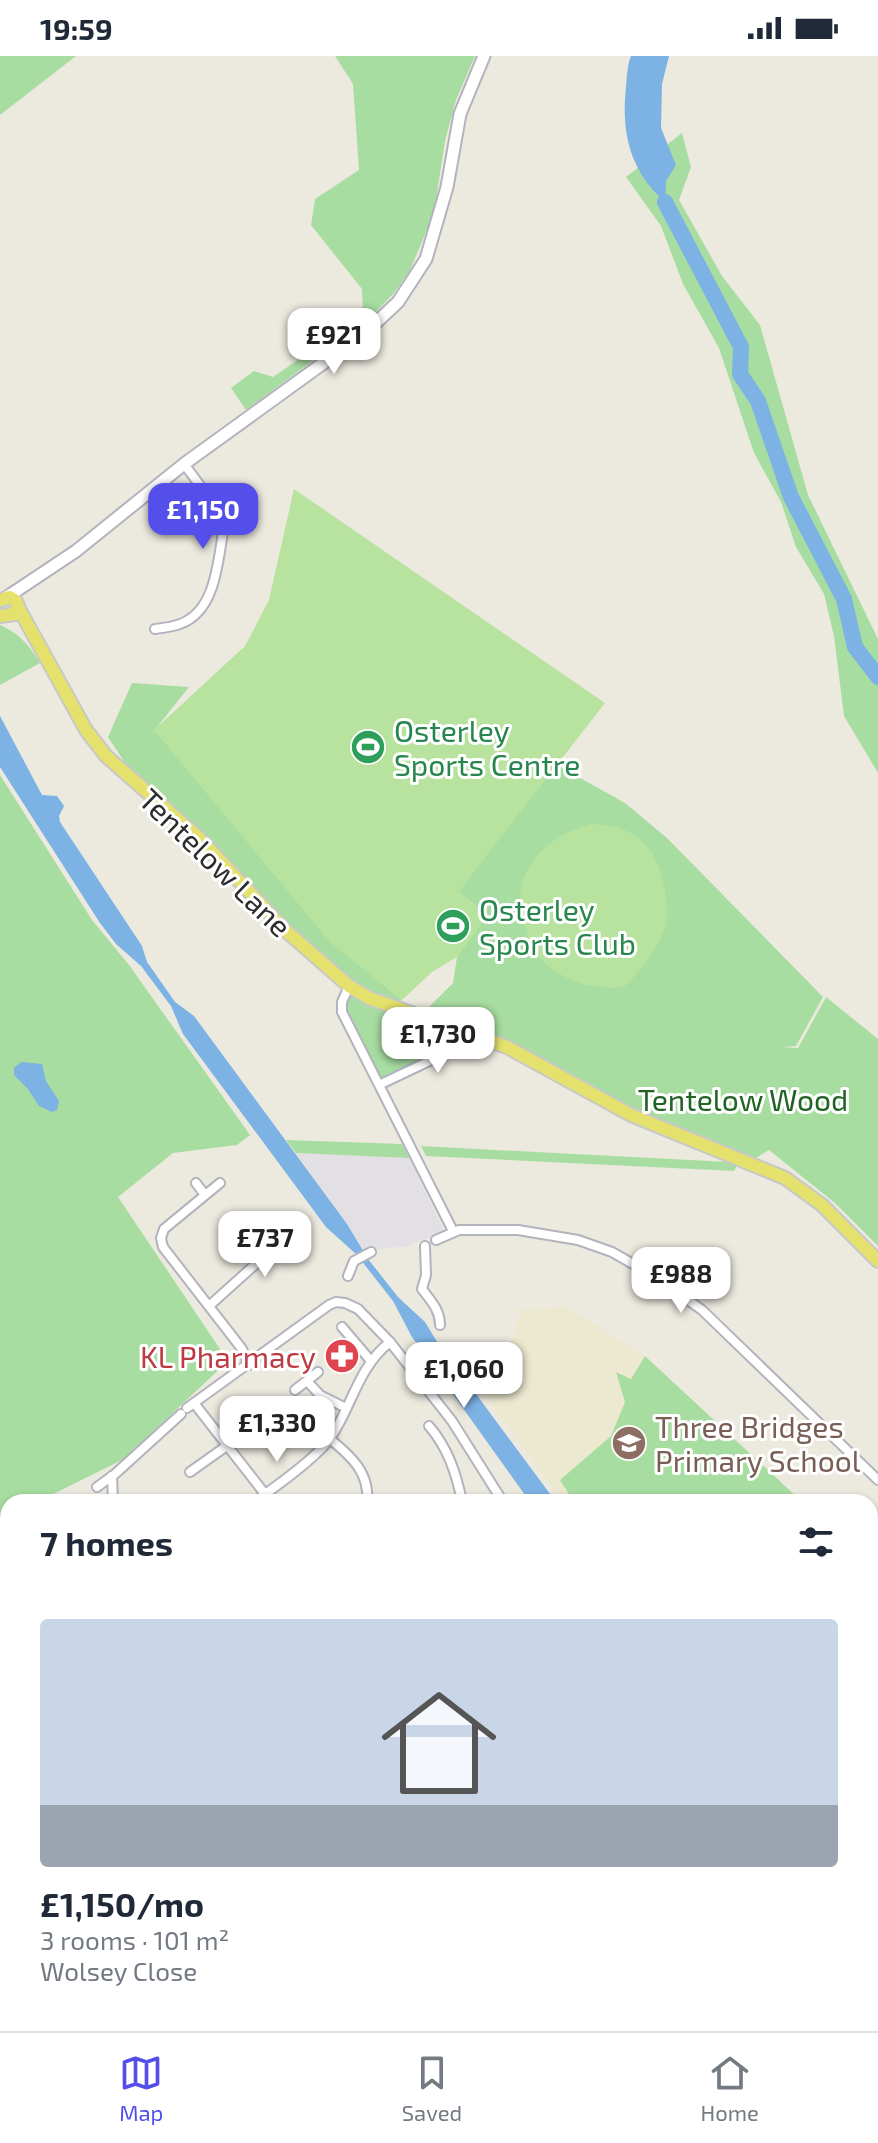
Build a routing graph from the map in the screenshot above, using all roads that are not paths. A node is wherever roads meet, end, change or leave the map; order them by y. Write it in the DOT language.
graph roads {
  1 [pos="484,56"];
  2 [pos="184,464"];
  3 [pos="6,607"];
  4 [pos="155,629"];
  5 [pos="349,986"];
  6 [pos="463,1029"];
  7 [pos="381,1084"];
  8 [pos="196,1183"];
  9 [pos="220,1183"];
  10 [pos="205,1195"];
  11 [pos="298,1226"];
  12 [pos="453,1231"];
  13 [pos="286,1237"];
  14 [pos="436,1240"];
  15 [pos="425,1246"];
  16 [pos="297,1248"];
  17 [pos="371,1252"];
  18 [pos="878,1261"];
  19 [pos="348,1276"];
  20 [pos="209,1306"];
  21 [pos="440,1325"];
  22 [pos="342,1327"];
  23 [pos="390,1342"];
  24 [pos="371,1361"];
  25 [pos="249,1365"];
  26 [pos="318,1372"];
  27 [pos="307,1381"];
  28 [pos="295,1390"];
  29 [pos="187,1408"];
  30 [pos="346,1408"];
  31 [pos="452,1421"];
  32 [pos="330,1439"];
  33 [pos="228,1445"];
  34 [pos="190,1472"];
  35 [pos="112,1476"];
  36 [pos="878,1480"];
  37 [pos="97,1487"];
  38 [pos="113,1494"];
  39 [pos="265,1494"];
  40 [pos="367,1494"];
  41 [pos="461,1494"];
  42 [pos="498,1494"];
  1 -- 2 [label="main road"];
  2 -- 3 [label="main road"];
  2 -- 4 [label="street"];
  3 -- 5 [label="main road, Tentelow Lane"];
  5 -- 6 [label="main road, Tentelow Lane"];
  5 -- 7 [label="street"];
  6 -- 7 [label="street"];
  6 -- 18 [label="main road, Tentelow Lane"];
  7 -- 12 [label="street"];
  8 -- 10 [label="street"];
  9 -- 10 [label="street"];
  10 -- 20 [label="street"];
  11 -- 13 [label="street"];
  12 -- 14 [label="street"];
  12 -- 36 [label="street"];
  13 -- 16 [label="street"];
  13 -- 20 [label="street"];
  15 -- 21 [label="street"];
  17 -- 19 [label="street"];
  20 -- 25 [label="street"];
  22 -- 24 [label="street"];
  23 -- 24 [label="street"];
  23 -- 25 [label="street"];
  23 -- 31 [label="street"];
  24 -- 30 [label="street"];
  25 -- 29 [label="street"];
  26 -- 27 [label="street"];
  27 -- 28 [label="street"];
  27 -- 30 [label="street"];
  29 -- 33 [label="street"];
  29 -- 35 [label="street"];
  30 -- 32 [label="street"];
  31 -- 41 [label="street"];
  31 -- 42 [label="street"];
  32 -- 39 [label="street"];
  32 -- 40 [label="street"];
  33 -- 34 [label="street"];
  33 -- 39 [label="street"];
  35 -- 37 [label="street"];
  35 -- 38 [label="street"];
}
